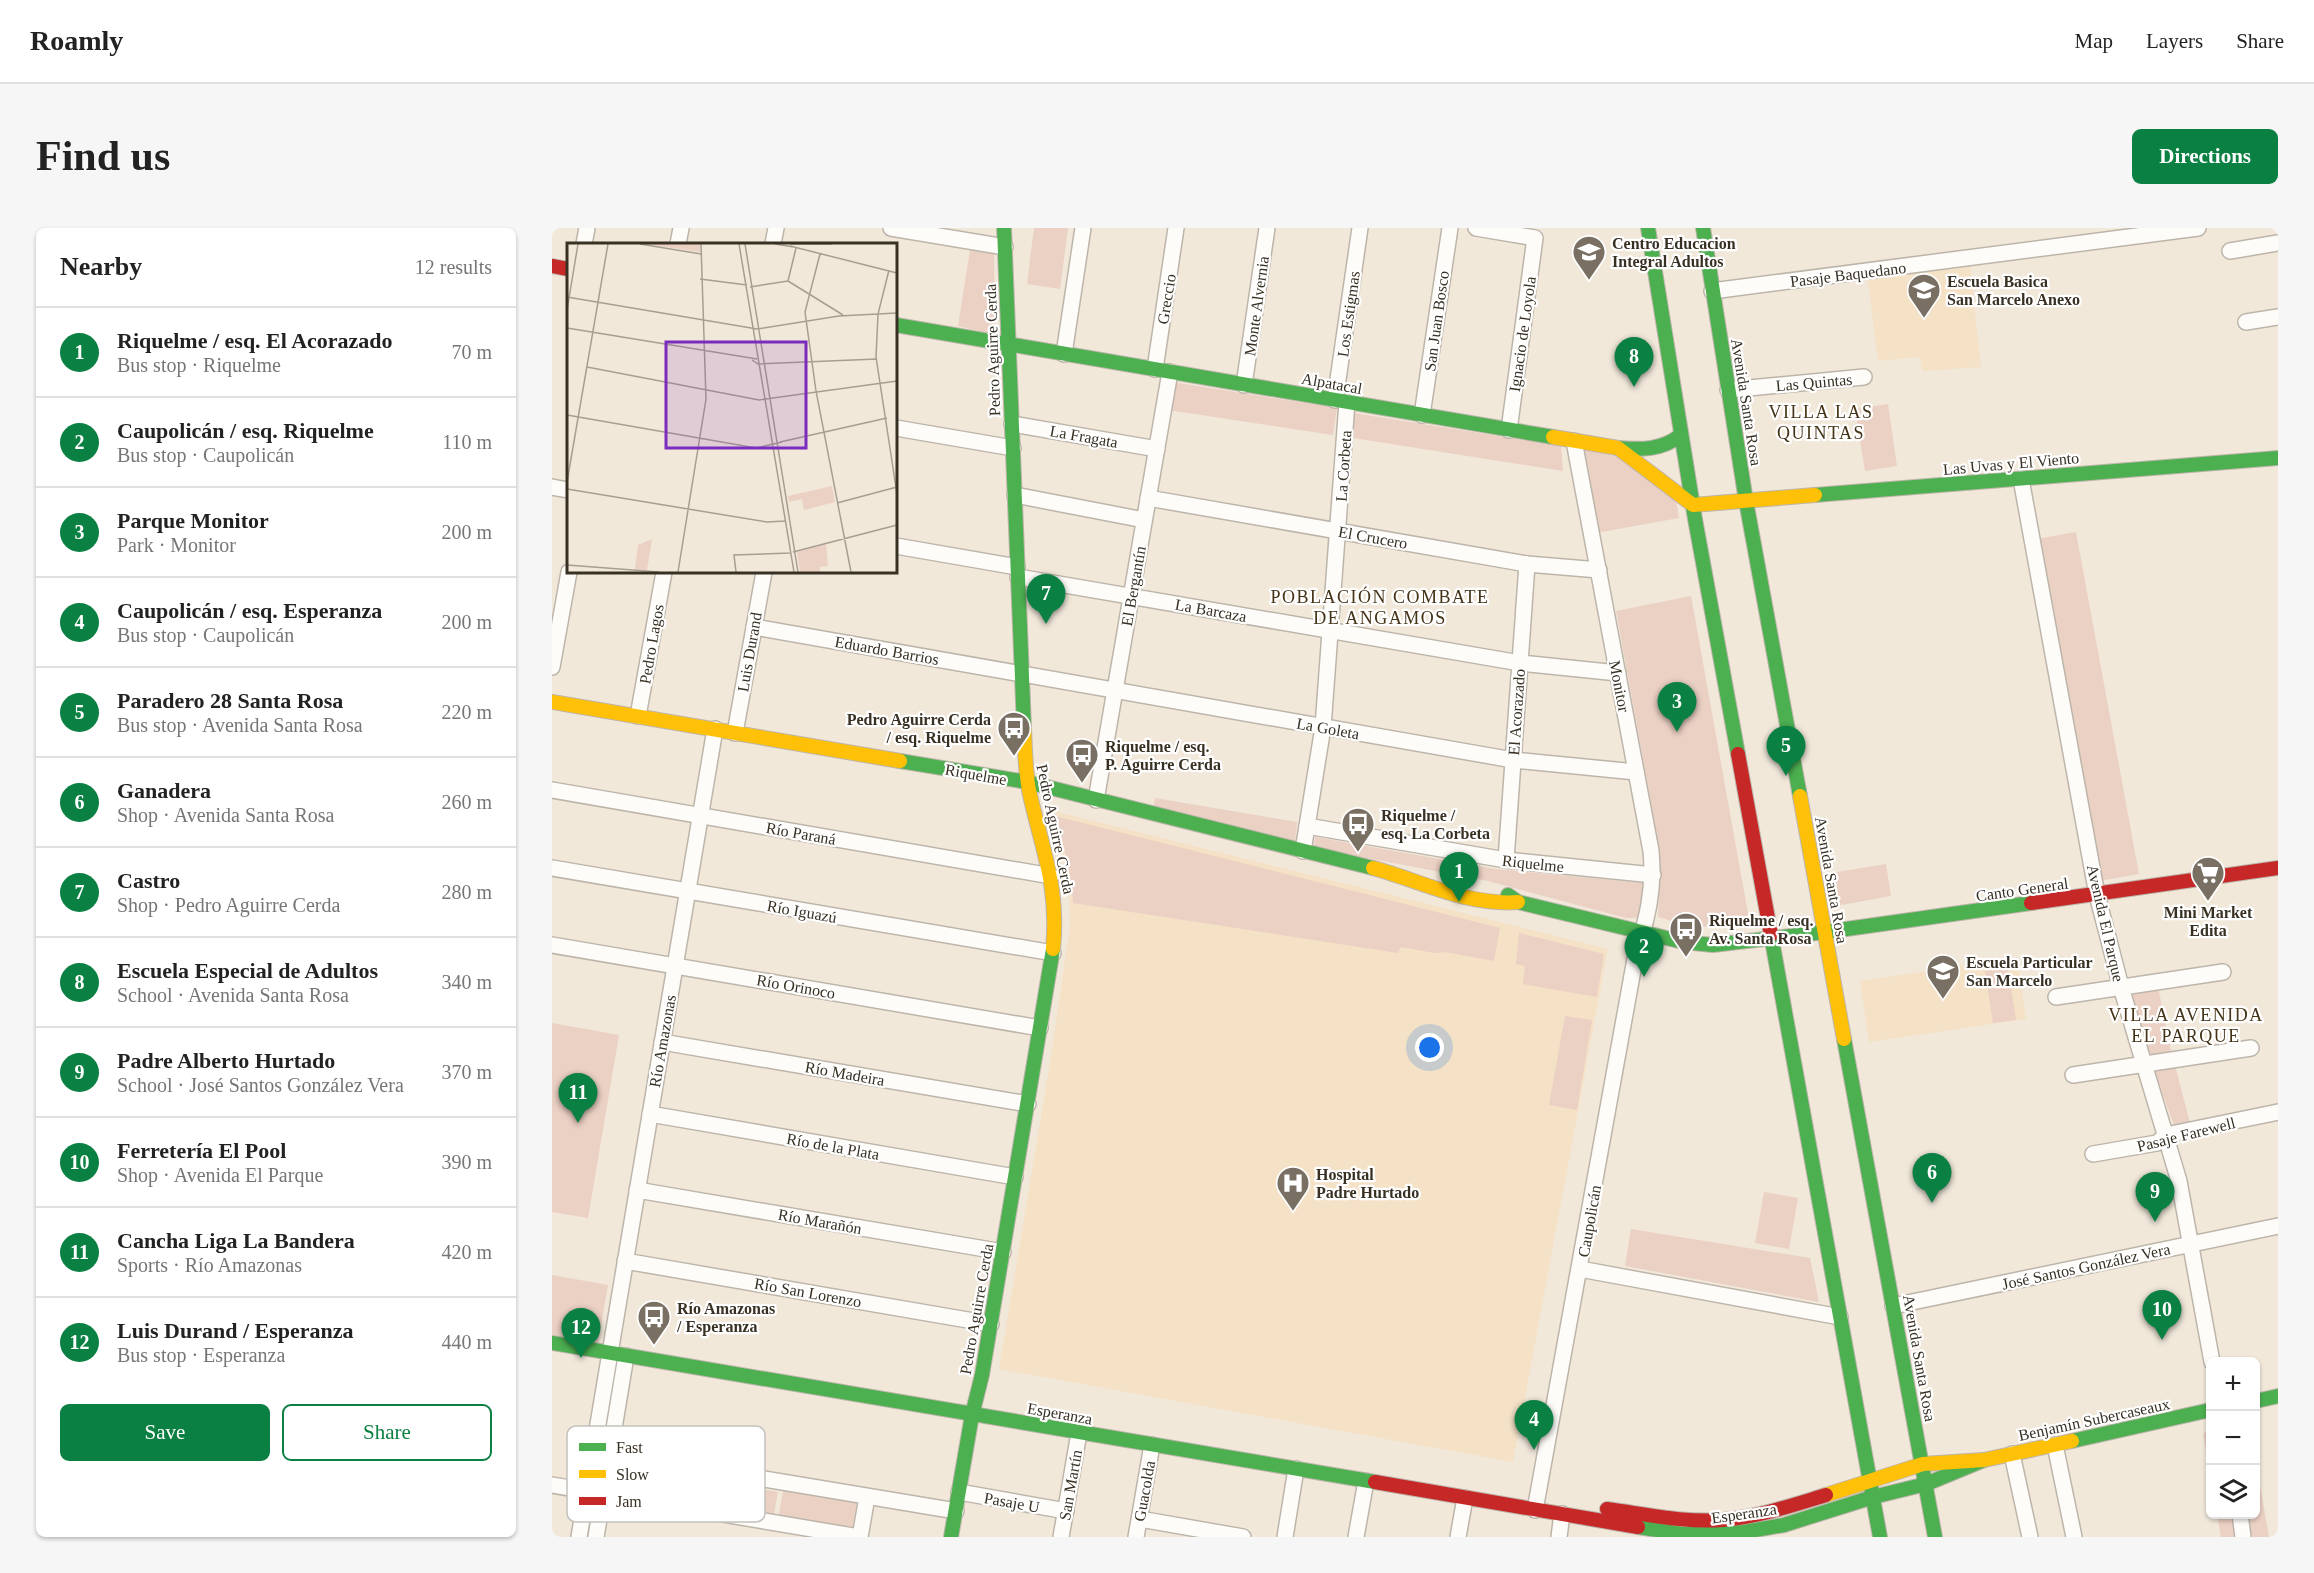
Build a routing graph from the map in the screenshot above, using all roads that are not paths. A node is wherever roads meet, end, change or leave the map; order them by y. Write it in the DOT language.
graph roads {
  1 [pos="587,228"];
  2 [pos="681,228"];
  3 [pos="776,228"];
  4 [pos="891,228"];
  5 [pos="1004,228"];
  6 [pos="1083,228"];
  7 [pos="1176,228"];
  8 [pos="1267,228"];
  9 [pos="1360,228"];
  10 [pos="1450,228"];
  11 [pos="1476,228"];
  12 [pos="1648,228"];
  13 [pos="1702,228"];
  14 [pos="2198,228"];
  15 [pos="584,243"];
  16 [pos="678,243"];
  17 [pos="773,243"];
  18 [pos="2278,243"];
  19 [pos="1005,247"];
  20 [pos="2230,250"];
  21 [pos="552,266"];
  22 [pos="567,269"];
  23 [pos="1712,291"];
  24 [pos="2278,317"];
  25 [pos="2246,322"];
  26 [pos="897,325"];
  27 [pos="1008,344"];
  28 [pos="1064,354"];
  29 [pos="1162,371"];
  30 [pos="1864,377"];
  31 [pos="1244,385"];
  32 [pos="1728,390"];
  33 [pos="1341,401"];
  34 [pos="1422,415"];
  35 [pos="1011,424"];
  36 [pos="897,428"];
  37 [pos="1509,430"];
  38 [pos="1681,435"];
  39 [pos="1574,441"];
  40 [pos="1013,448"];
  41 [pos="1618,448"];
  42 [pos="1156,449"];
  43 [pos="2278,458"];
  44 [pos="2021,479"];
  45 [pos="552,487"];
  46 [pos="567,490"];
  47 [pos="1015,495"];
  48 [pos="1148,498"];
  49 [pos="1746,501"];
  50 [pos="1693,505"];
  51 [pos="1144,520"];
  52 [pos="1339,531"];
  53 [pos="897,546"];
  54 [pos="1527,564"];
  55 [pos="1599,570"];
  56 [pos="1017,572"];
  57 [pos="569,573"];
  58 [pos="664,573"];
  59 [pos="764,573"];
  60 [pos="1131,597"];
  61 [pos="754,627"];
  62 [pos="1332,631"];
  63 [pos="1520,663"];
  64 [pos="552,668"];
  65 [pos="1618,673"];
  66 [pos="1020,674"];
  67 [pos="1115,690"];
  68 [pos="552,702"];
  69 [pos="638,716"];
  70 [pos="1323,727"];
  71 [pos="716,729"];
  72 [pos="735,733"];
  73 [pos="1513,760"];
  74 [pos="1636,772"];
  75 [pos="1027,782"];
  76 [pos="552,790"];
  77 [pos="1096,800"];
  78 [pos="701,816"];
  79 [pos="1307,826"];
  80 [pos="1303,851"];
  81 [pos="1506,860"];
  82 [pos="552,868"];
  83 [pos="2278,868"];
  84 [pos="1395,874"];
  85 [pos="1653,875"];
  86 [pos="1051,876"];
  87 [pos="1448,878"];
  88 [pos="1485,887"];
  89 [pos="688,891"];
  90 [pos="2097,895"];
  91 [pos="1518,902"];
  92 [pos="1643,932"];
  93 [pos="1825,932"];
  94 [pos="1770,937"];
  95 [pos="552,945"];
  96 [pos="1053,954"];
  97 [pos="675,966"];
  98 [pos="2223,972"];
  99 [pos="2121,987"];
  100 [pos="2056,997"];
  101 [pos="1040,1028"];
  102 [pos="662,1042"];
  103 [pos="2251,1048"];
  104 [pos="2144,1063"];
  105 [pos="2073,1075"];
  106 [pos="1028,1104"];
  107 [pos="2278,1112"];
  108 [pos="650,1114"];
  109 [pos="2166,1135"];
  110 [pos="2093,1154"];
  111 [pos="1015,1177"];
  112 [pos="637,1190"];
  113 [pos="2278,1226"];
  114 [pos="2191,1244"];
  115 [pos="1003,1252"];
  116 [pos="625,1261"];
  117 [pos="1580,1269"];
  118 [pos="1893,1306"];
  119 [pos="1840,1317"];
  120 [pos="991,1324"];
  121 [pos="552,1343"];
  122 [pos="609,1353"];
  123 [pos="626,1356"];
  124 [pos="2211,1357"];
  125 [pos="2278,1396"];
  126 [pos="2260,1400"];
  127 [pos="2207,1411"];
  128 [pos="972,1415"];
  129 [pos="597,1426"];
  130 [pos="614,1426"];
  131 [pos="1079,1433"];
  132 [pos="1152,1445"];
  133 [pos="2055,1445"];
  134 [pos="2012,1454"];
  135 [pos="1984,1460"];
  136 [pos="1923,1464"];
  137 [pos="1296,1469"];
  138 [pos="765,1479"];
  139 [pos="1366,1481"];
  140 [pos="1870,1481"];
  141 [pos="1926,1484"];
  142 [pos="552,1485"];
  143 [pos="567,1488"];
  144 [pos="959,1492"];
  145 [pos="867,1497"];
  146 [pos="1873,1497"];
  147 [pos="1465,1498"];
  148 [pos="1535,1510"];
  149 [pos="956,1511"];
  150 [pos="1066,1511"];
  151 [pos="1562,1514"];
  152 [pos="1140,1519"];
  153 [pos="2241,1519"];
  154 [pos="765,1521"];
  155 [pos="581,1522"];
  156 [pos="598,1522"];
  157 [pos="1721,1530"];
  158 [pos="1631,1532"];
  159 [pos="579,1537"];
  160 [pos="596,1537"];
  161 [pos="860,1537"];
  162 [pos="951,1537"];
  163 [pos="1061,1537"];
  164 [pos="1136,1537"];
  165 [pos="1243,1537"];
  166 [pos="1285,1537"];
  167 [pos="1356,1537"];
  168 [pos="1458,1537"];
  169 [pos="1559,1537"];
  170 [pos="1880,1537"];
  171 [pos="1935,1537"];
  172 [pos="2030,1537"];
  173 [pos="2074,1537"];
  174 [pos="2243,1537"];
  1 -- 15 [label="street"];
  2 -- 16 [label="street"];
  3 -- 17 [label="street"];
  4 -- 19 [label="street"];
  5 -- 19 [label="street, Pedro Aguirre Cerda"];
  6 -- 28 [label="street"];
  7 -- 29 [label="street, Greccio"];
  8 -- 31 [label="street, Monte Alvernia"];
  9 -- 33 [label="street, Los Estigmas"];
  10 -- 34 [label="street, San Juan Bosco"];
  11 -- 37 [label="street, Ignacio de Loyola"];
  12 -- 38 [label="street"];
  13 -- 23 [label="street, Avenida Santa Rosa"];
  14 -- 23 [label="street, Pasaje Baquedano"];
  18 -- 20 [label="street"];
  19 -- 27 [label="street, Pedro Aguirre Cerda"];
  21 -- 22 [label="street"];
  23 -- 32 [label="street, Avenida Santa Rosa"];
  24 -- 25 [label="street"];
  26 -- 27 [label="street, Alpatacal"];
  27 -- 28 [label="street, Alpatacal"];
  27 -- 35 [label="street, Pedro Aguirre Cerda"];
  28 -- 29 [label="street, Alpatacal"];
  29 -- 31 [label="street, Alpatacal"];
  29 -- 42 [label="street, El Bergantín"];
  30 -- 32 [label="street, Las Quintas"];
  31 -- 33 [label="street, Alpatacal"];
  32 -- 49 [label="street, Avenida Santa Rosa"];
  33 -- 34 [label="street, Alpatacal"];
  33 -- 52 [label="street, La Corbeta"];
  34 -- 37 [label="street, Alpatacal"];
  35 -- 40 [label="street, Pedro Aguirre Cerda"];
  35 -- 42 [label="street, La Fragata"];
  36 -- 40 [label="street"];
  37 -- 39 [label="street, Alpatacal"];
  38 -- 41 [label="street"];
  38 -- 50 [label="street"];
  39 -- 41 [label="street, Alpatacal"];
  39 -- 55 [label="street, Monitor"];
  40 -- 47 [label="street, Pedro Aguirre Cerda"];
  41 -- 50 [label="street, Alpatacal"];
  42 -- 48 [label="street, El Bergantín"];
  43 -- 44 [label="street, Las Uvas y El Viento"];
  44 -- 49 [label="street, Las Uvas y El Viento"];
  44 -- 90 [label="street, Avenida El Parque"];
  45 -- 46 [label="street"];
  47 -- 51 [label="street"];
  47 -- 56 [label="street, Pedro Aguirre Cerda"];
  48 -- 51 [label="street, El Bergantín"];
  48 -- 52 [label="street, El Crucero"];
  49 -- 50 [label="street"];
  49 -- 93 [label="street, Avenida Santa Rosa"];
  50 -- 94 [label="street"];
  51 -- 60 [label="street, El Bergantín"];
  52 -- 54 [label="street, El Crucero"];
  52 -- 62 [label="street, La Corbeta"];
  53 -- 56 [label="street, La Barcaza"];
  54 -- 55 [label="street, El Crucero"];
  54 -- 63 [label="street, El Acorazado"];
  55 -- 65 [label="street, Monitor"];
  56 -- 60 [label="street, La Barcaza"];
  56 -- 66 [label="street, Pedro Aguirre Cerda"];
  57 -- 64 [label="street"];
  58 -- 69 [label="street, Pedro Lagos"];
  59 -- 61 [label="street, Luis Durand"];
  60 -- 62 [label="street, La Barcaza"];
  60 -- 67 [label="street, El Bergantín"];
  61 -- 66 [label="street, Eduardo Barrios"];
  61 -- 72 [label="street, Luis Durand"];
  62 -- 63 [label="street, La Barcaza"];
  62 -- 70 [label="street, La Corbeta"];
  63 -- 65 [label="street, La Barcaza"];
  63 -- 73 [label="street, El Acorazado"];
  65 -- 74 [label="street, Monitor"];
  66 -- 67 [label="street, La Goleta"];
  66 -- 75 [label="street, Pedro Aguirre Cerda"];
  67 -- 70 [label="street, La Goleta"];
  67 -- 77 [label="street, El Bergantín"];
  68 -- 69 [label="street, Riquelme"];
  69 -- 71 [label="street, Riquelme"];
  70 -- 73 [label="street, La Goleta"];
  70 -- 79 [label="street, La Corbeta"];
  71 -- 72 [label="street, Riquelme"];
  71 -- 78 [label="street, Río Amazonas"];
  72 -- 75 [label="street, Riquelme"];
  73 -- 74 [label="street, La Goleta"];
  73 -- 81 [label="street, El Acorazado"];
  74 -- 85 [label="street, Monitor"];
  75 -- 77 [label="street, Riquelme"];
  75 -- 86 [label="street, Pedro Aguirre Cerda"];
  76 -- 78 [label="street, Río Paraná"];
  77 -- 80 [label="street, Riquelme"];
  78 -- 86 [label="street, Río Paraná"];
  78 -- 89 [label="street, Río Amazonas"];
  79 -- 80 [label="street, La Corbeta"];
  79 -- 81 [label="street, Riquelme"];
  80 -- 84 [label="street, Riquelme"];
  81 -- 85 [label="street, Riquelme"];
  82 -- 89 [label="street, Río Iguazú"];
  83 -- 90 [label="street, Canto General"];
  84 -- 87 [label="street, Riquelme"];
  84 -- 91 [label="street, Riquelme"];
  85 -- 92 [label="street, Monitor"];
  86 -- 96 [label="street, Pedro Aguirre Cerda"];
  88 -- 91 [label="street, Riquelme"];
  89 -- 96 [label="street, Río Iguazú"];
  89 -- 97 [label="street, Río Amazonas"];
  90 -- 93 [label="street, Canto General"];
  90 -- 99 [label="street, Avenida El Parque"];
  91 -- 92 [label="street, Riquelme"];
  92 -- 94 [label="street, Riquelme"];
  92 -- 117 [label="street, Caupolicán"];
  93 -- 94 [label="street, Canto General"];
  93 -- 118 [label="street, Avenida Santa Rosa"];
  94 -- 119 [label="street"];
  95 -- 97 [label="street, Río Orinoco"];
  96 -- 101 [label="street, Pedro Aguirre Cerda"];
  97 -- 101 [label="street, Río Orinoco"];
  97 -- 102 [label="street, Río Amazonas"];
  98 -- 99 [label="street"];
  99 -- 100 [label="street"];
  99 -- 104 [label="street, Avenida El Parque"];
  101 -- 106 [label="street, Pedro Aguirre Cerda"];
  102 -- 106 [label="street, Río Madeira"];
  102 -- 108 [label="street, Río Amazonas"];
  103 -- 104 [label="street"];
  104 -- 105 [label="street"];
  104 -- 109 [label="street, Avenida El Parque"];
  106 -- 111 [label="street, Pedro Aguirre Cerda"];
  107 -- 109 [label="street, Pasaje Farewell"];
  108 -- 111 [label="street, Río de la Plata"];
  108 -- 112 [label="street, Río Amazonas"];
  109 -- 110 [label="street, Pasaje Farewell"];
  109 -- 114 [label="street, Avenida El Parque"];
  111 -- 115 [label="street, Pedro Aguirre Cerda"];
  112 -- 115 [label="street, Río Marañón"];
  112 -- 116 [label="street, Río Amazonas"];
  113 -- 114 [label="street, José Santos González Vera"];
  114 -- 118 [label="street, José Santos González Vera"];
  114 -- 124 [label="street, Avenida El Parque"];
  115 -- 120 [label="street, Pedro Aguirre Cerda"];
  116 -- 120 [label="street, Río San Lorenzo"];
  116 -- 122 [label="street, Río Amazonas"];
  117 -- 119 [label="street"];
  117 -- 148 [label="street, Caupolicán"];
  118 -- 136 [label="street, Avenida Santa Rosa"];
  119 -- 140 [label="street"];
  120 -- 128 [label="street, Pedro Aguirre Cerda"];
  121 -- 122 [label="street, Esperanza"];
  122 -- 123 [label="street, Esperanza"];
  122 -- 129 [label="street"];
  123 -- 128 [label="street, Esperanza"];
  123 -- 130 [label="street"];
  125 -- 126 [label="street"];
  127 -- 133 [label="street, Benjamín Subercaseaux"];
  128 -- 131 [label="street, Esperanza"];
  128 -- 144 [label="street, Pedro Aguirre Cerda"];
  131 -- 132 [label="street, Esperanza"];
  131 -- 150 [label="street, San Martín"];
  132 -- 137 [label="street, Esperanza"];
  132 -- 152 [label="street, Guacolda"];
  133 -- 134 [label="street, Benjamín Subercaseaux"];
  133 -- 173 [label="street"];
  134 -- 135 [label="street, Benjamín Subercaseaux"];
  134 -- 172 [label="street"];
  135 -- 136 [label="street, Benjamín Subercaseaux"];
  135 -- 141 [label="street, Benjamín Subercaseaux"];
  136 -- 140 [label="street, Esperanza"];
  136 -- 141 [label="street, Avenida Santa Rosa"];
  137 -- 139 [label="street, Esperanza"];
  137 -- 166 [label="street"];
  138 -- 145 [label="street"];
  139 -- 147 [label="street, Esperanza"];
  139 -- 167 [label="street"];
  140 -- 146 [label="street"];
  140 -- 157 [label="street, Esperanza"];
  141 -- 146 [label="street, Esperanza"];
  141 -- 171 [label="street, Avenida Santa Rosa"];
  142 -- 143 [label="street"];
  144 -- 149 [label="street, Pedro Aguirre Cerda"];
  144 -- 150 [label="street, Pasaje U"];
  145 -- 149 [label="street"];
  145 -- 161 [label="street"];
  146 -- 157 [label="street, Esperanza"];
  146 -- 170 [label="street"];
  147 -- 148 [label="street, Esperanza"];
  147 -- 168 [label="street"];
  148 -- 151 [label="street, Esperanza"];
  149 -- 162 [label="street, Pedro Aguirre Cerda"];
  150 -- 163 [label="street, San Martín"];
  151 -- 157 [label="street, Esperanza"];
  151 -- 158 [label="street, Esperanza"];
  151 -- 169 [label="street"];
  152 -- 164 [label="street, Guacolda"];
  152 -- 165 [label="street"];
  153 -- 174 [label="street"];
  154 -- 161 [label="street"];
  155 -- 159 [label="street"];
  156 -- 160 [label="street"];
  157 -- 158 [label="street, Esperanza"];
}
